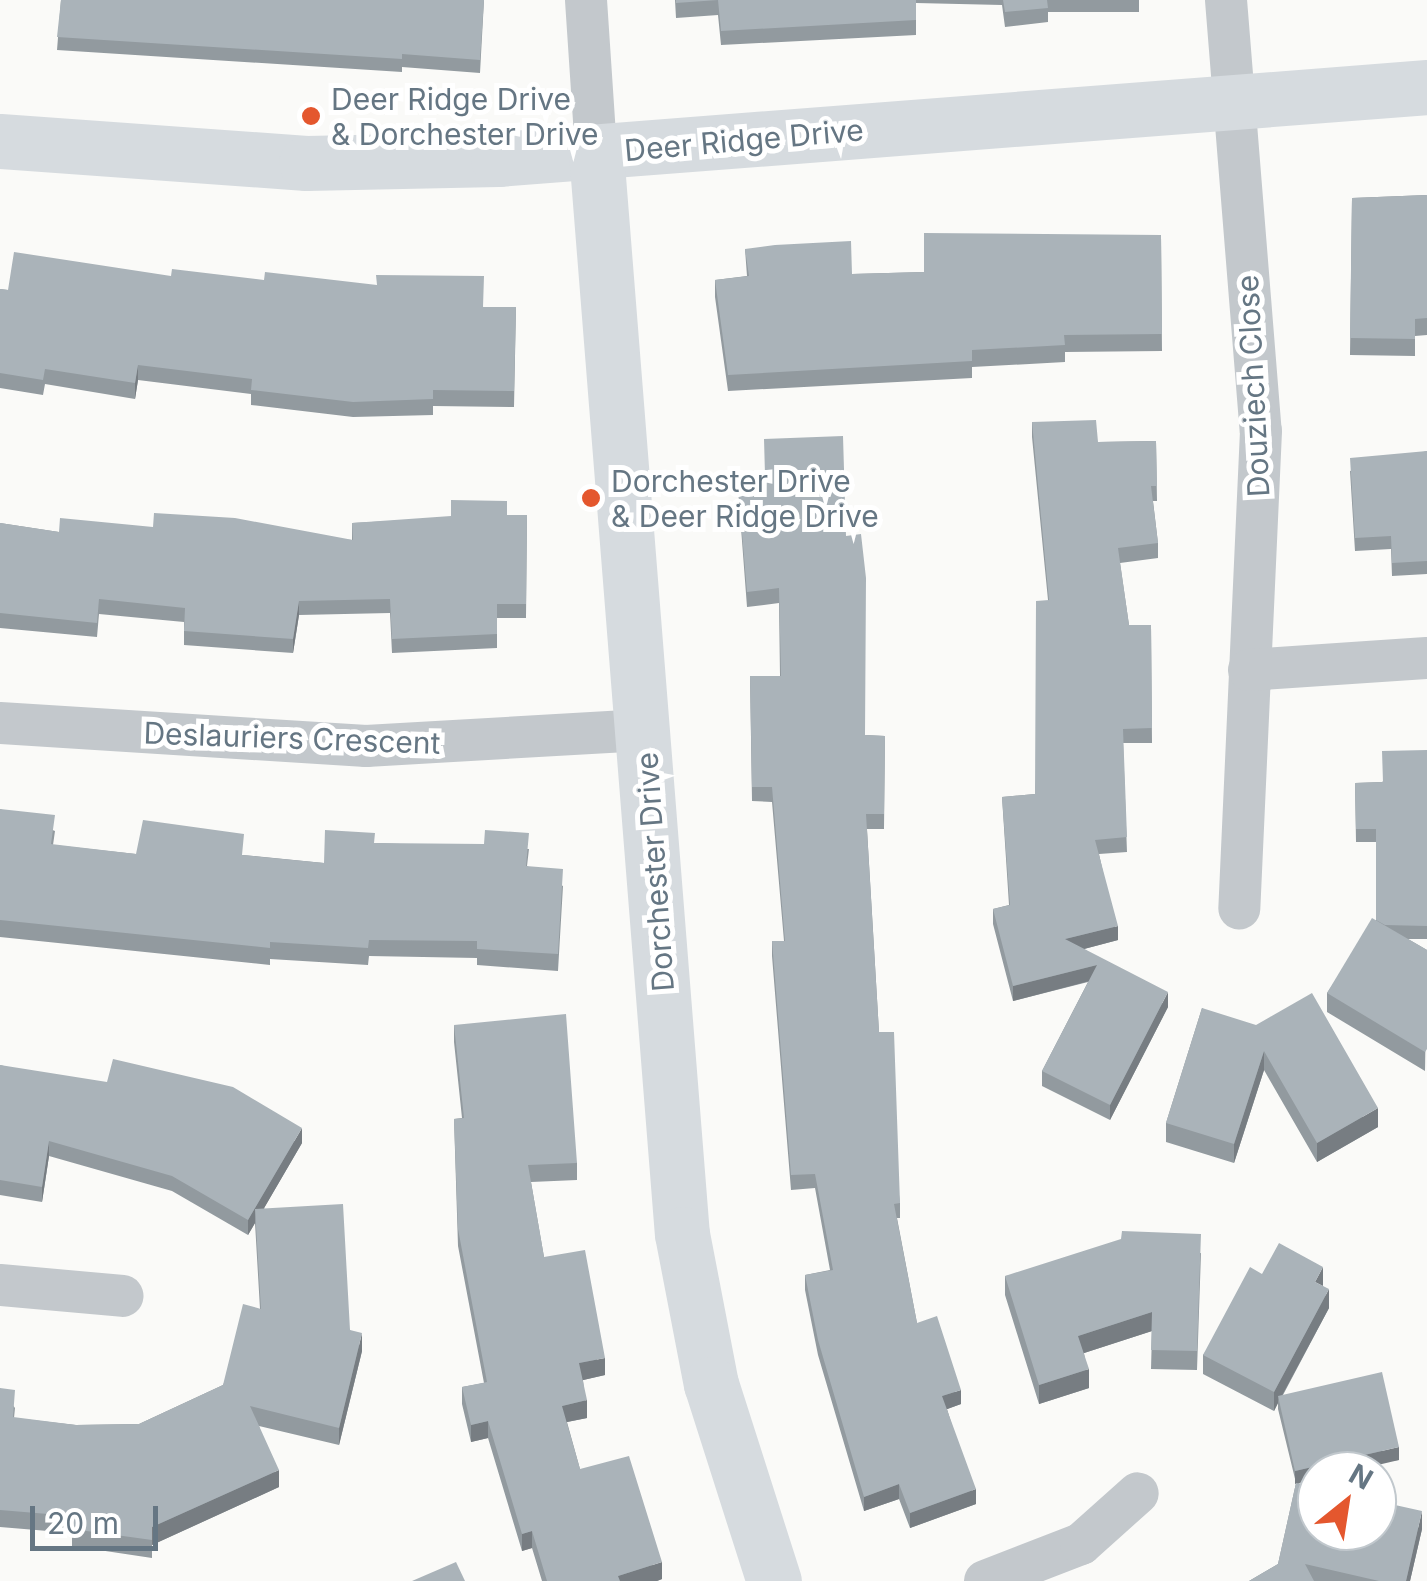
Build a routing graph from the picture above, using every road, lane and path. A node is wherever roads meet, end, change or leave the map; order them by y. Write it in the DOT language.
graph roads {
  1 [pos="586,0"];
  2 [pos="1226,0"];
  3 [pos="1427,87"];
  4 [pos="1234,102"];
  5 [pos="0,141"];
  6 [pos="596,152"];
  7 [pos="1427,658"];
  8 [pos="1248,670"];
  9 [pos="0,723"];
  10 [pos="644,730"];
  11 [pos="1239,908"];
  12 [pos="0,1285"];
  13 [pos="124,1296"];
  14 [pos="1138,1494"];
  15 [pos="774,1581"];
  16 [pos="984,1581"];
  1 -- 6 [label="street"];
  2 -- 4 [label="street, Douziech Close"];
  3 -- 4 [label="street, Deer Ridge Drive"];
  4 -- 6 [label="street, Deer Ridge Drive"];
  4 -- 8 [label="street, Douziech Close"];
  5 -- 6 [label="street, Deer Ridge Drive"];
  6 -- 10 [label="street, Dorchester Drive"];
  7 -- 8 [label="street"];
  8 -- 11 [label="street, Douziech Close"];
  9 -- 10 [label="street, Deslauriers Crescent"];
  10 -- 15 [label="street, Dorchester Drive"];
  12 -- 13 [label="street"];
  14 -- 16 [label="street"];
}
